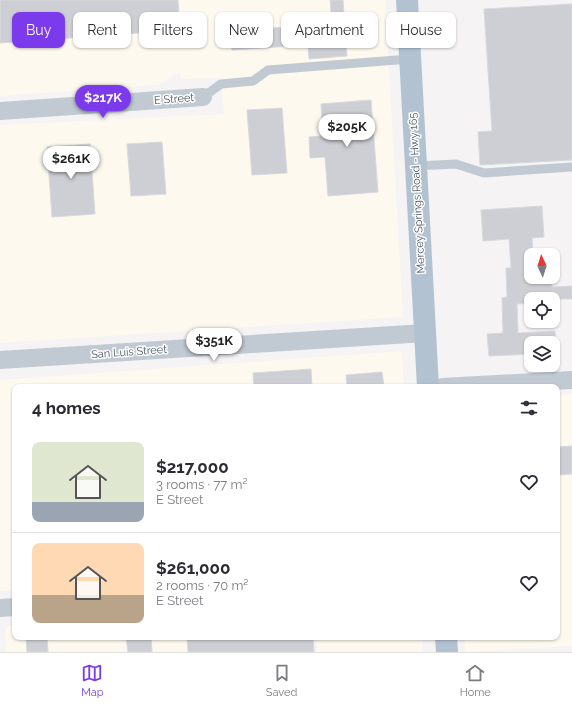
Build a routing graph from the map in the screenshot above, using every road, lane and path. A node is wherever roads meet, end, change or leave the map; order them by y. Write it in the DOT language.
graph roads {
  1 [pos="407,0"];
  2 [pos="410,59"];
  3 [pos="203,97"];
  4 [pos="0,110"];
  5 [pos="416,166"];
  6 [pos="572,166"];
  7 [pos="425,333"];
  8 [pos="0,360"];
  9 [pos="572,380"];
  10 [pos="428,384"];
  11 [pos="498,384"];
  12 [pos="12,607"];
  13 [pos="0,608"];
  14 [pos="446,640"];
  15 [pos="448,652"];
  1 -- 2 [label="main road, Mercey Springs Road - Hwy 165"];
  2 -- 3 [label="lane"];
  2 -- 5 [label="main road, Mercey Springs Road - Hwy 165"];
  3 -- 4 [label="street, E Street"];
  5 -- 6 [label="lane"];
  5 -- 7 [label="main road, Mercey Springs Road - Hwy 165"];
  7 -- 8 [label="street, San Luis Street"];
  7 -- 10 [label="main road, Mercey Springs Road - Hwy 165"];
  9 -- 11 [label="street"];
  12 -- 13 [label="street"];
  14 -- 15 [label="main road"];
}
